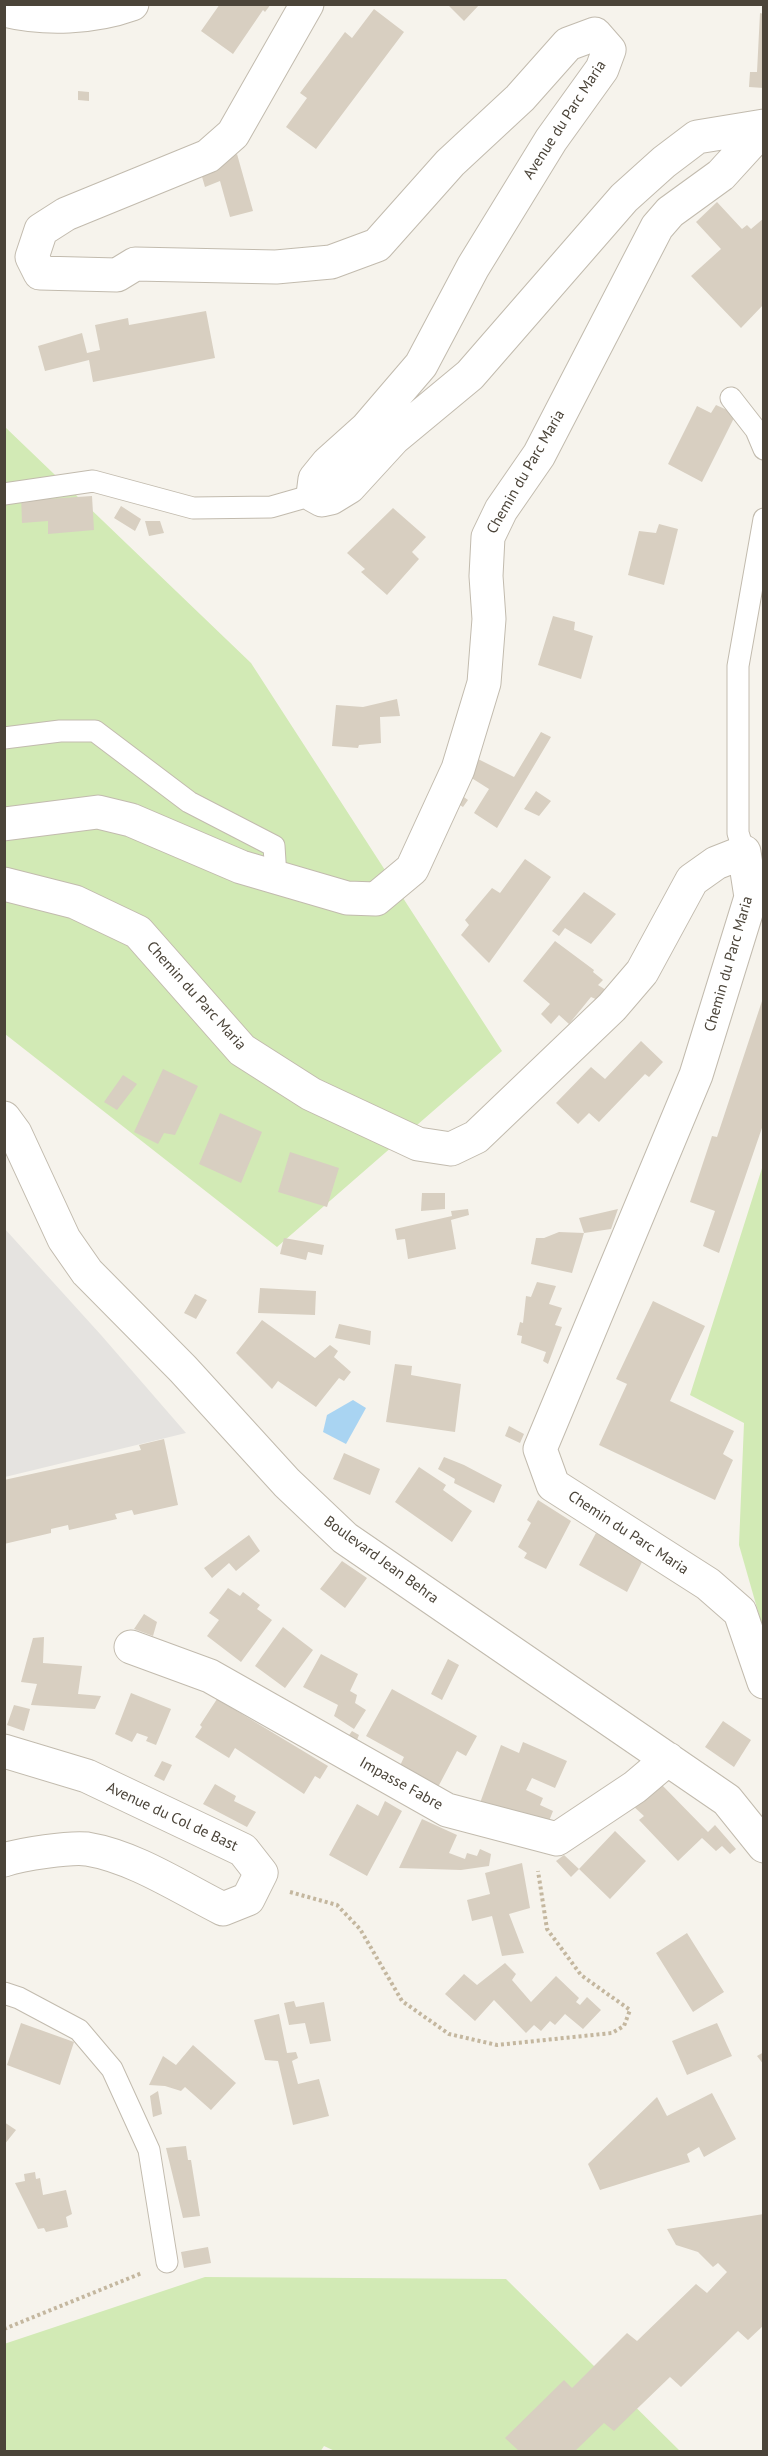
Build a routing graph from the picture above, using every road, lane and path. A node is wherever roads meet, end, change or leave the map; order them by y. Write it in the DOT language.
graph roads {
  1 [pos="132,4"];
  2 [pos="307,4"];
  3 [pos="4,10"];
  4 [pos="764,127"];
  5 [pos="731,398"];
  6 [pos="764,449"];
  7 [pos="4,494"];
  8 [pos="313,495"];
  9 [pos="764,519"];
  10 [pos="4,738"];
  11 [pos="4,824"];
  12 [pos="744,852"];
  13 [pos="276,877"];
  14 [pos="4,884"];
  15 [pos="4,1118"];
  16 [pos="131,1647"];
  17 [pos="764,1682"];
  18 [pos="4,1751"];
  19 [pos="668,1759"];
  20 [pos="557,1839"];
  21 [pos="763,1842"];
  22 [pos="4,1860"];
  23 [pos="256,1882"];
  24 [pos="4,1993"];
  25 [pos="167,2262"];
  26 [pos="4,2329"];
  1 -- 3 [label="street"];
  2 -- 8 [label="street, Avenue du Parc Maria"];
  4 -- 8 [label="street"];
  4 -- 13 [label="street, Chemin du Parc Maria"];
  5 -- 6 [label="lane"];
  7 -- 8 [label="lane"];
  9 -- 12 [label="lane"];
  10 -- 13 [label="lane"];
  11 -- 13 [label="street, Chemin du Parc Maria"];
  12 -- 14 [label="street, Chemin du Parc Maria"];
  12 -- 17 [label="street, Chemin du Parc Maria"];
  15 -- 19 [label="street, Boulevard Jean Behra"];
  16 -- 20 [label="street, Impasse Fabre"];
  18 -- 23 [label="street, Avenue du Col de Bast"];
  19 -- 20 [label="street"];
  19 -- 21 [label="street, Boulevard Jean Behra"];
  20 -- 23 [label="path"];
  22 -- 23 [label="street"];
  24 -- 25 [label="lane"];
  25 -- 26 [label="path"];
}
